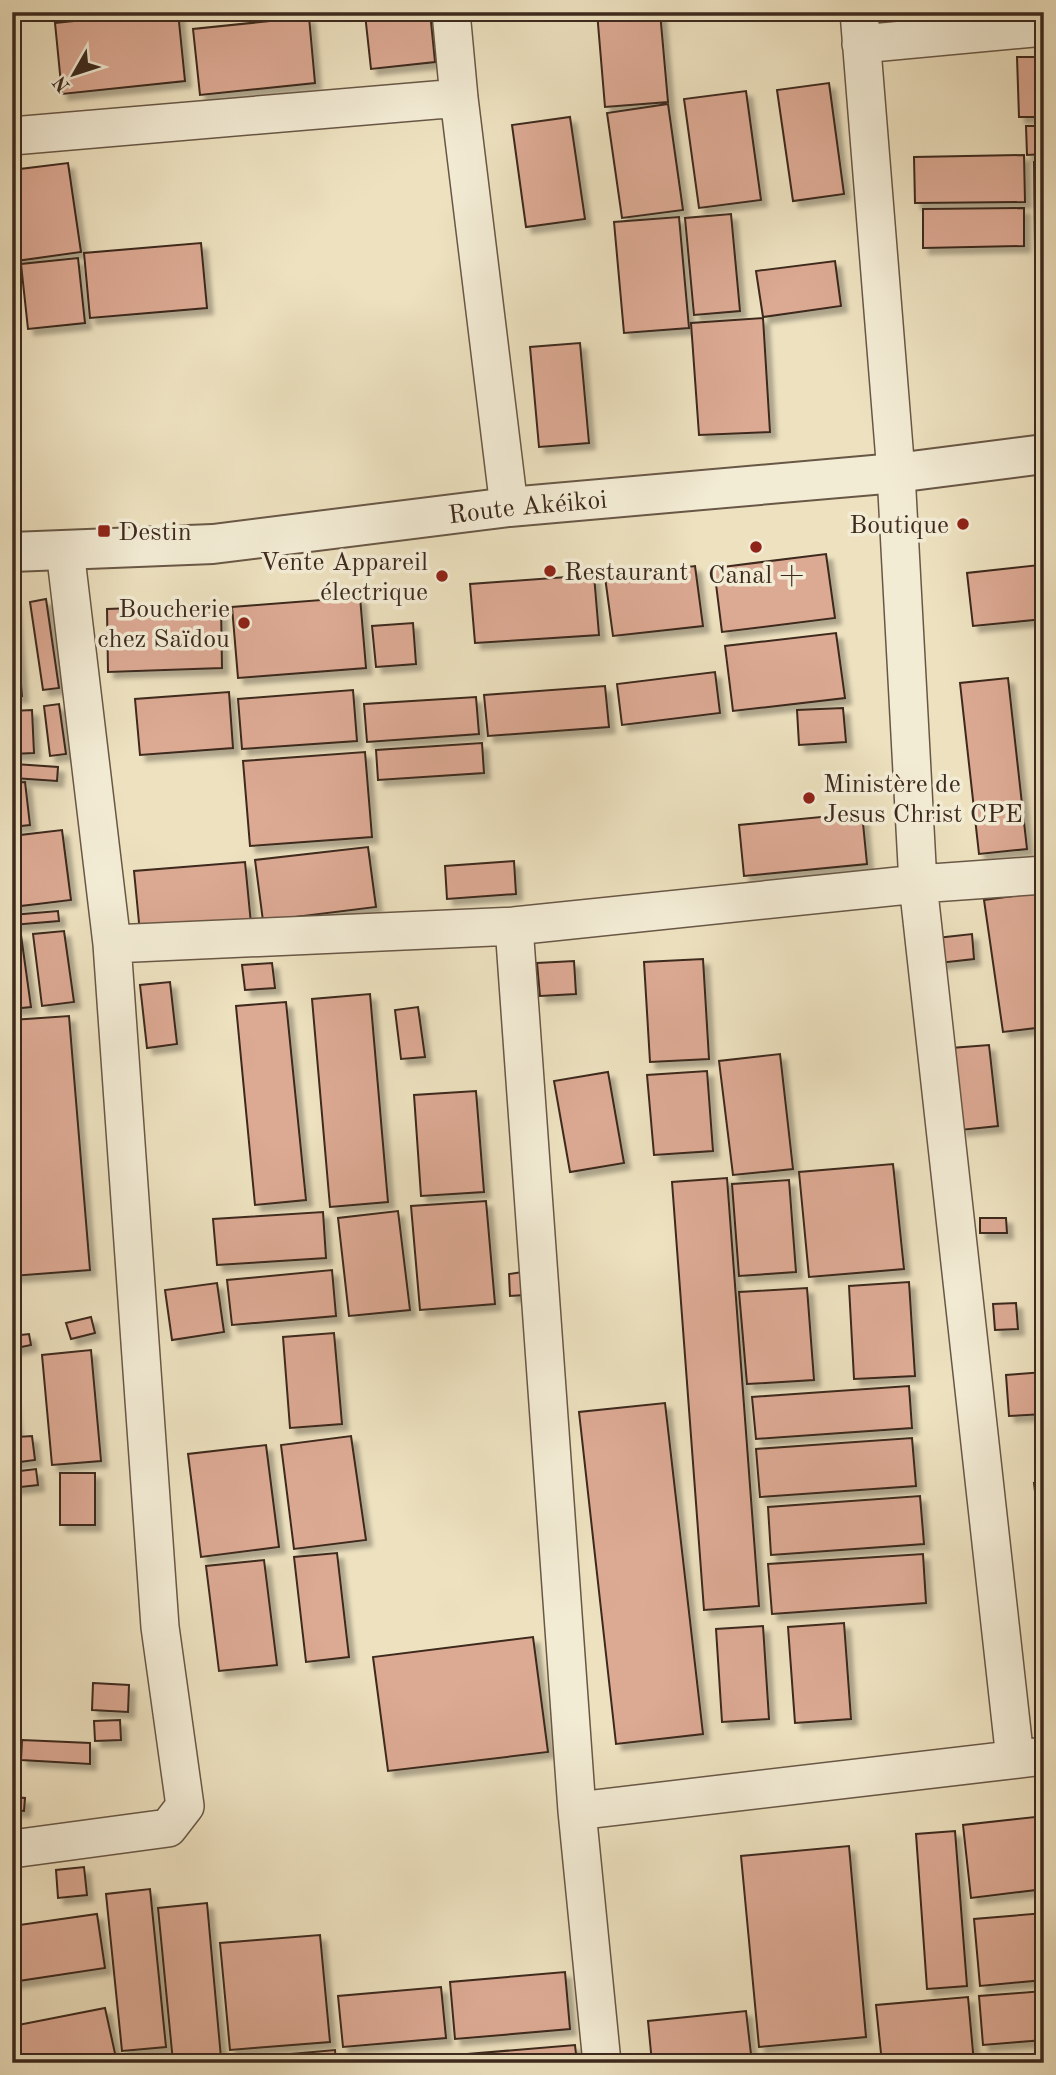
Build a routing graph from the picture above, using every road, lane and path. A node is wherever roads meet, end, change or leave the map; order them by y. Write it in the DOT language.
graph roads {
  1 [pos="451,12"];
  2 [pos="1044,27"];
  3 [pos="860,28"];
  4 [pos="459,98"];
  5 [pos="12,136"];
  6 [pos="1044,454"];
  7 [pos="896,473"];
  8 [pos="509,507"];
  9 [pos="65,550"];
  10 [pos="12,552"];
  11 [pos="1044,875"];
  12 [pos="918,884"];
  13 [pos="514,926"];
  14 [pos="112,944"];
  15 [pos="1029,1757"];
  16 [pos="577,1811"];
  17 [pos="12,1849"];
  18 [pos="601,2063"];
  1 -- 4 [label="street"];
  2 -- 3 [label="street"];
  3 -- 7 [label="street"];
  4 -- 5 [label="street"];
  4 -- 8 [label="street"];
  6 -- 7 [label="street, Route Akéikoi"];
  7 -- 8 [label="street, Route Akéikoi"];
  7 -- 12 [label="street"];
  8 -- 9 [label="street, Route Akéikoi"];
  9 -- 10 [label="street, Route Akéikoi"];
  9 -- 14 [label="street"];
  11 -- 12 [label="street"];
  12 -- 13 [label="street"];
  12 -- 15 [label="street"];
  13 -- 14 [label="street"];
  13 -- 16 [label="street"];
  14 -- 17 [label="street"];
  15 -- 16 [label="street"];
  16 -- 18 [label="street"];
}
